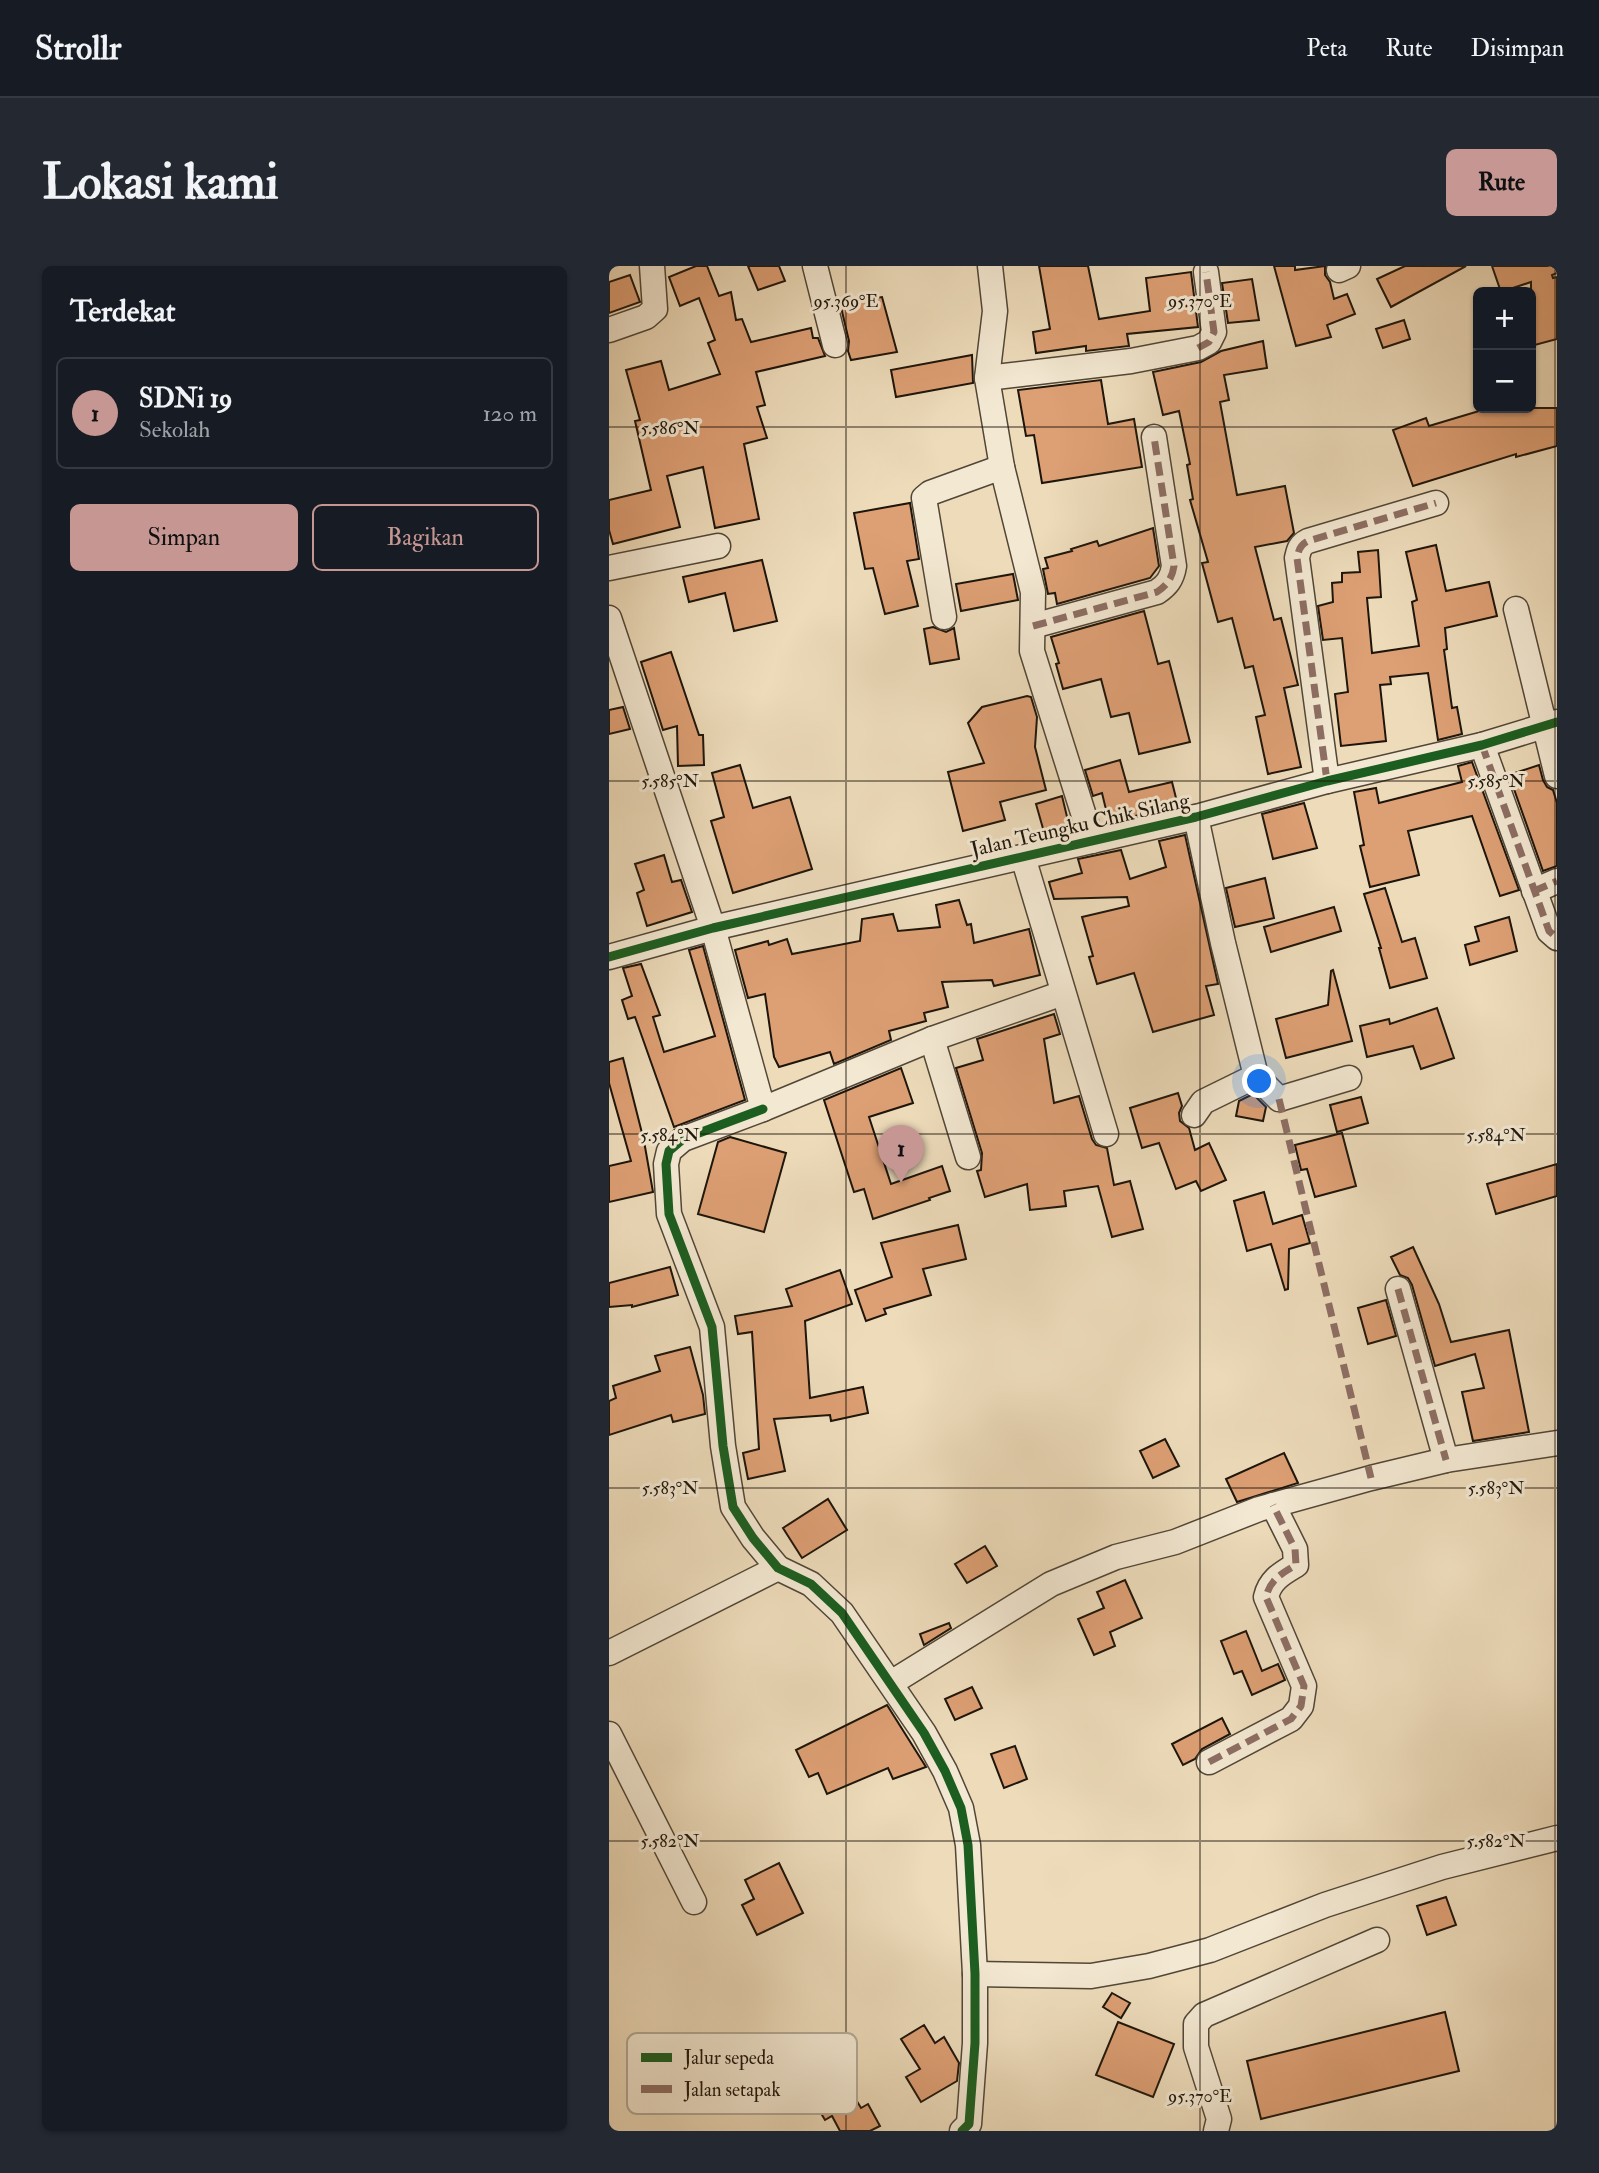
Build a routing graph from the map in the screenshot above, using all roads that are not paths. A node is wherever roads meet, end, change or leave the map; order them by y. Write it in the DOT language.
graph roads {
  1 [pos="652,266"];
  2 [pos="815,266"];
  3 [pos="990,266"];
  4 [pos="1206,271"];
  5 [pos="609,330"];
  6 [pos="835,345"];
  7 [pos="987,378"];
  8 [pos="1154,437"];
  9 [pos="1002,467"];
  10 [pos="1436,503"];
  11 [pos="718,546"];
  12 [pos="609,568"];
  13 [pos="1516,610"];
  14 [pos="944,617"];
  15 [pos="609,618"];
  16 [pos="1033,626"];
  17 [pos="1550,724"];
  18 [pos="1482,745"];
  19 [pos="1557,776"];
  20 [pos="1327,781"];
  21 [pos="1196,817"];
  22 [pos="1092,841"];
  23 [pos="1023,857"];
  24 [pos="1557,881"];
  25 [pos="1534,891"];
  26 [pos="713,928"];
  27 [pos="1557,938"];
  28 [pos="609,957"];
  29 [pos="1063,993"];
  30 [pos="932,1039"];
  31 [pos="1257,1076"];
  32 [pos="1349,1078"];
  33 [pos="764,1109"];
  34 [pos="1194,1115"];
  35 [pos="1106,1134"];
  36 [pos="968,1157"];
  37 [pos="1398,1289"];
  38 [pos="1557,1443"];
  39 [pos="1446,1460"];
  40 [pos="1273,1505"];
  41 [pos="778,1569"];
  42 [pos="609,1653"];
  43 [pos="891,1683"];
  44 [pos="609,1734"];
  45 [pos="1209,1762"];
  46 [pos="1557,1838"];
  47 [pos="694,1902"];
  48 [pos="1377,1940"];
  49 [pos="975,1973"];
  50 [pos="962,2131"];
  51 [pos="1216,2131"];
  1 -- 5 [label="street"];
  2 -- 6 [label="street"];
  3 -- 7 [label="street"];
  4 -- 7 [label="street"];
  7 -- 9 [label="street"];
  8 -- 16 [label="street"];
  9 -- 14 [label="street"];
  9 -- 16 [label="street"];
  10 -- 20 [label="street"];
  11 -- 12 [label="street"];
  13 -- 17 [label="street"];
  15 -- 26 [label="street"];
  16 -- 22 [label="street"];
  17 -- 18 [label="street, Jalan Teungku Chik Silang"];
  17 -- 19 [label="street"];
  18 -- 20 [label="street, Jalan Teungku Chik Silang"];
  18 -- 25 [label="street"];
  20 -- 21 [label="street, Jalan Teungku Chik Silang"];
  21 -- 22 [label="street, Jalan Teungku Chik Silang"];
  21 -- 31 [label="street"];
  22 -- 23 [label="street, Jalan Teungku Chik Silang"];
  23 -- 26 [label="street, Jalan Teungku Chik Silang"];
  23 -- 29 [label="street"];
  24 -- 25 [label="street"];
  25 -- 27 [label="street"];
  26 -- 28 [label="street, Jalan Teungku Chik Silang"];
  26 -- 33 [label="street"];
  29 -- 30 [label="street"];
  29 -- 35 [label="street"];
  30 -- 33 [label="street"];
  30 -- 36 [label="street"];
  31 -- 32 [label="street"];
  31 -- 34 [label="street"];
  33 -- 41 [label="street"];
  37 -- 39 [label="street"];
  38 -- 39 [label="street"];
  39 -- 40 [label="street"];
  40 -- 43 [label="street"];
  40 -- 45 [label="street"];
  41 -- 42 [label="street"];
  41 -- 43 [label="street"];
  43 -- 49 [label="street"];
  44 -- 47 [label="street"];
  46 -- 49 [label="street"];
  48 -- 51 [label="street"];
  49 -- 50 [label="street"];
}
